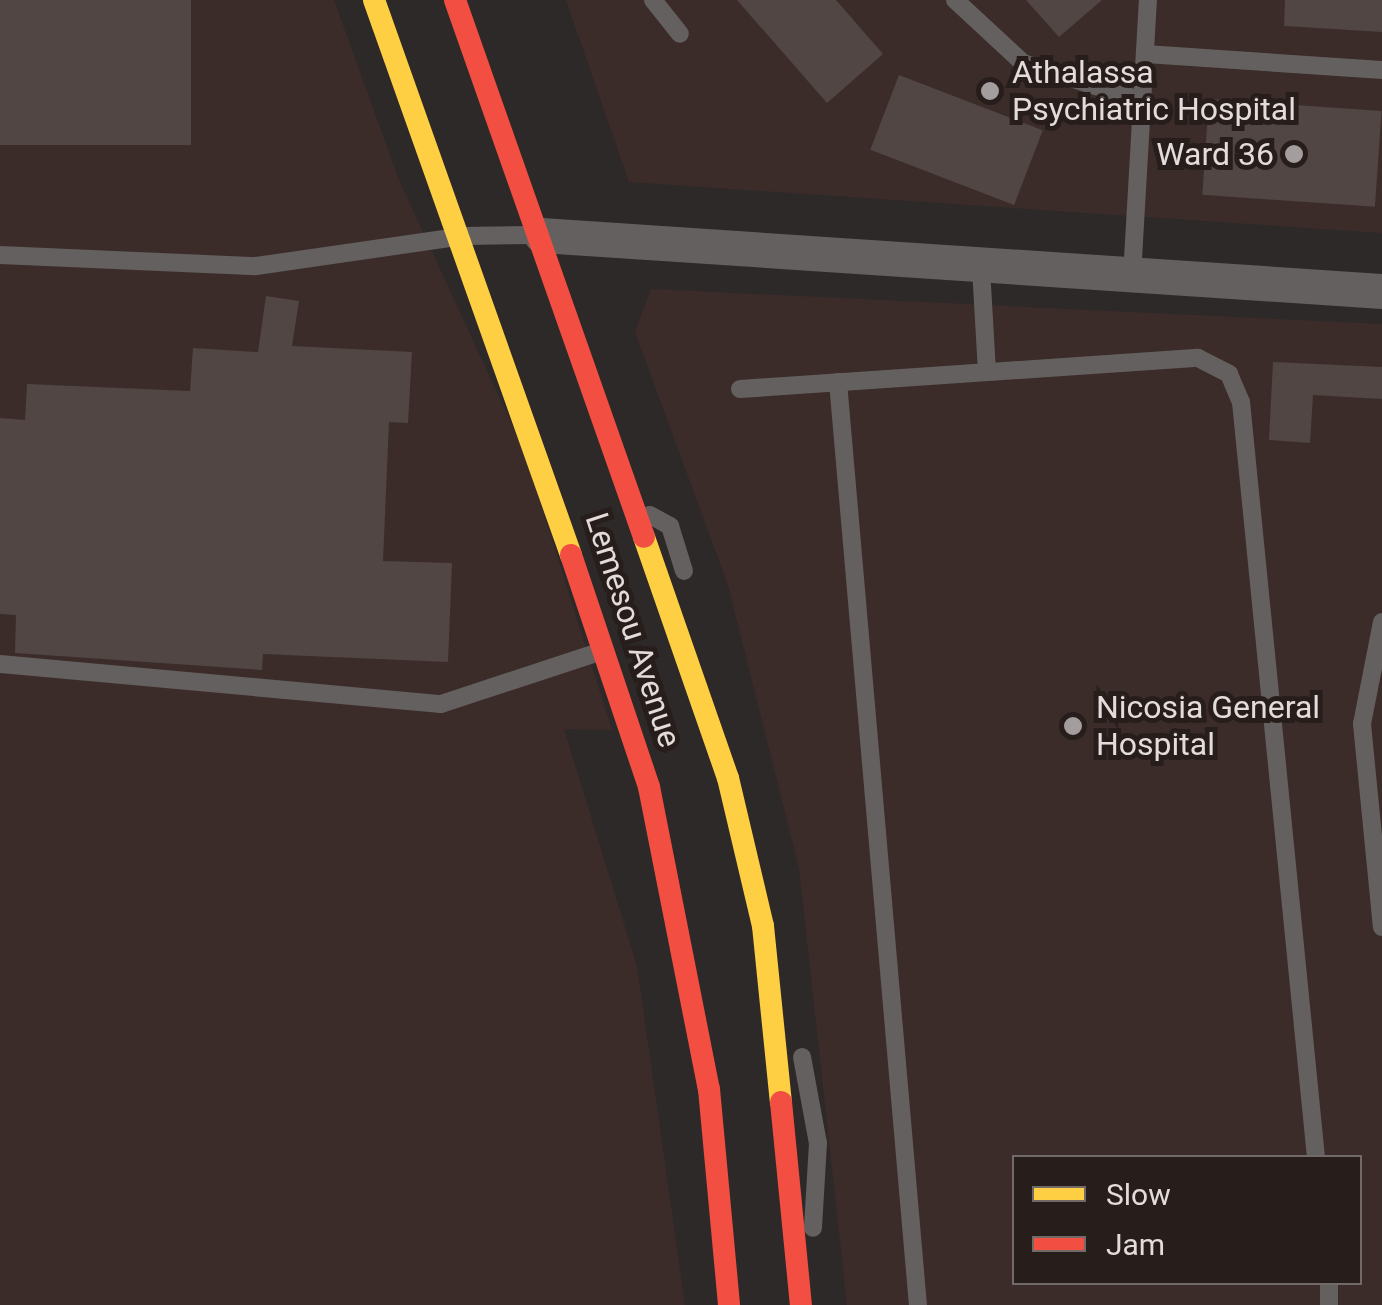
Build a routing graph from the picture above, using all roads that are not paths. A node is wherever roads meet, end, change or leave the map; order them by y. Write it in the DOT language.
graph roads {
  1 [pos="374,0"];
  2 [pos="455,0"];
  3 [pos="653,0"];
  4 [pos="955,0"];
  5 [pos="1148,0"];
  6 [pos="680,34"];
  7 [pos="1146,54"];
  8 [pos="1382,70"];
  9 [pos="1143,101"];
  10 [pos="540,235"];
  11 [pos="465,236"];
  12 [pos="0,254"];
  13 [pos="981,268"];
  14 [pos="1132,276"];
  15 [pos="1382,291"];
  16 [pos="988,372"];
  17 [pos="838,382"];
  18 [pos="740,389"];
  19 [pos="636,508"];
  20 [pos="694,601"];
  21 [pos="1382,622"];
  22 [pos="607,649"];
  23 [pos="0,664"];
  24 [pos="717,676"];
  25 [pos="1377,826"];
  26 [pos="1382,927"];
  27 [pos="1316,1155"];
  28 [pos="800,1278"];
  29 [pos="729,1305"];
  30 [pos="801,1305"];
  31 [pos="918,1305"];
  1 -- 11 [label="main road, Lemesou Avenue"];
  2 -- 10 [label="main road, Lemesou Avenue"];
  3 -- 6 [label="lane"];
  4 -- 9 [label="lane"];
  5 -- 7 [label="lane"];
  7 -- 8 [label="lane"];
  7 -- 9 [label="lane"];
  9 -- 14 [label="lane"];
  10 -- 11 [label="lane"];
  10 -- 13 [label="street"];
  10 -- 19 [label="main road, Lemesou Avenue"];
  11 -- 12 [label="lane"];
  11 -- 22 [label="main road, Lemesou Avenue"];
  13 -- 14 [label="street"];
  13 -- 16 [label="lane"];
  14 -- 15 [label="street"];
  16 -- 17 [label="lane"];
  16 -- 27 [label="lane"];
  17 -- 18 [label="lane"];
  17 -- 31 [label="lane"];
  19 -- 20 [label="lane"];
  19 -- 28 [label="main road, Lemesou Avenue"];
  21 -- 25 [label="lane"];
  22 -- 23 [label="lane"];
  22 -- 29 [label="main road, Lemesou Avenue"];
  24 -- 28 [label="lane"];
  25 -- 26 [label="lane"];
  28 -- 30 [label="main road, Lemesou Avenue"];
}
